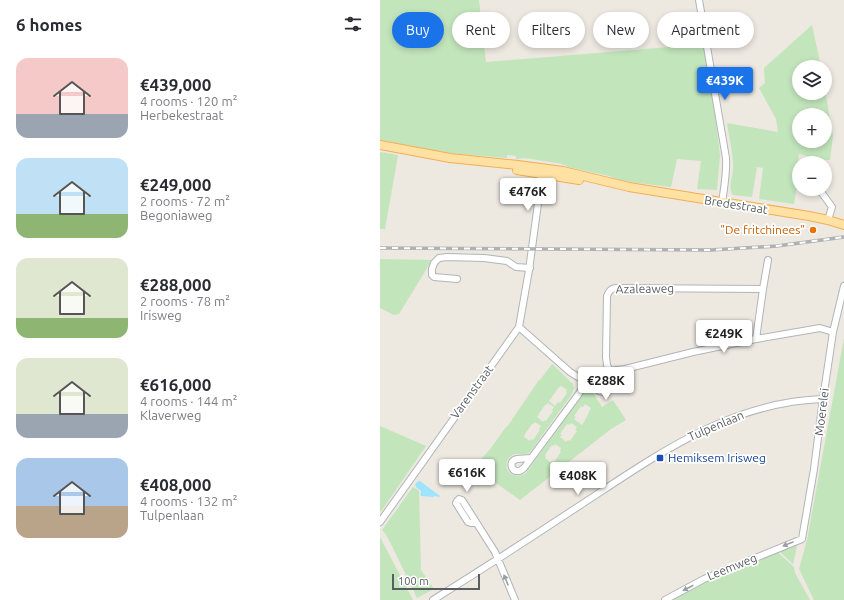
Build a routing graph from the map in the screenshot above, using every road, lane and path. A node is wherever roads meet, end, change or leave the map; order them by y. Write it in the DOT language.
graph roads {
  1 [pos="699,0"];
  2 [pos="380,145"];
  3 [pos="450,158"];
  4 [pos="542,174"];
  5 [pos="629,187"];
  6 [pos="824,196"];
  7 [pos="722,203"];
  8 [pos="828,220"];
  9 [pos="844,224"];
  10 [pos="768,260"];
  11 [pos="530,268"];
  12 [pos="457,279"];
  13 [pos="844,286"];
  14 [pos="762,289"];
  15 [pos="519,327"];
  16 [pos="833,332"];
  17 [pos="756,338"];
  18 [pos="616,370"];
  19 [pos="610,371"];
  20 [pos="575,376"];
  21 [pos="592,378"];
  22 [pos="581,389"];
  23 [pos="823,399"];
  24 [pos="531,458"];
  25 [pos="380,522"];
  26 [pos="476,523"];
  27 [pos="802,539"];
  28 [pos="498,560"];
  29 [pos="433,600"];
  30 [pos="515,600"];
  31 [pos="665,600"];
  1 -- 7 [label="street"];
  2 -- 3 [label="main road, Bredestraat"];
  3 -- 4 [label="main road, Bredestraat"];
  3 -- 5 [label="main road, Bredestraat"];
  4 -- 5 [label="main road, Bredestraat"];
  4 -- 11 [label="street, Varenstraat"];
  5 -- 7 [label="main road, Bredestraat"];
  6 -- 8 [label="street"];
  7 -- 8 [label="main road, Bredestraat"];
  8 -- 9 [label="main road, Bredestraat"];
  10 -- 14 [label="street"];
  11 -- 12 [label="street"];
  11 -- 15 [label="street, Varenstraat"];
  13 -- 16 [label="street, Moerelei"];
  14 -- 17 [label="street"];
  14 -- 19 [label="street, Azaleaweg"];
  15 -- 20 [label="street"];
  15 -- 25 [label="street, Varenstraat"];
  16 -- 17 [label="street"];
  16 -- 23 [label="street, Moerelei"];
  17 -- 18 [label="street"];
  18 -- 19 [label="street"];
  18 -- 21 [label="street"];
  19 -- 21 [label="street"];
  20 -- 21 [label="street"];
  20 -- 22 [label="street"];
  21 -- 22 [label="street"];
  22 -- 24 [label="street"];
  23 -- 27 [label="street, Moerelei"];
  23 -- 28 [label="street, Tulpenlaan"];
  26 -- 28 [label="street"];
  27 -- 31 [label="street, Leemweg, one-way"];
  28 -- 29 [label="street, Tulpenlaan"];
  30 -- 28 [label="street, one-way"];
}
